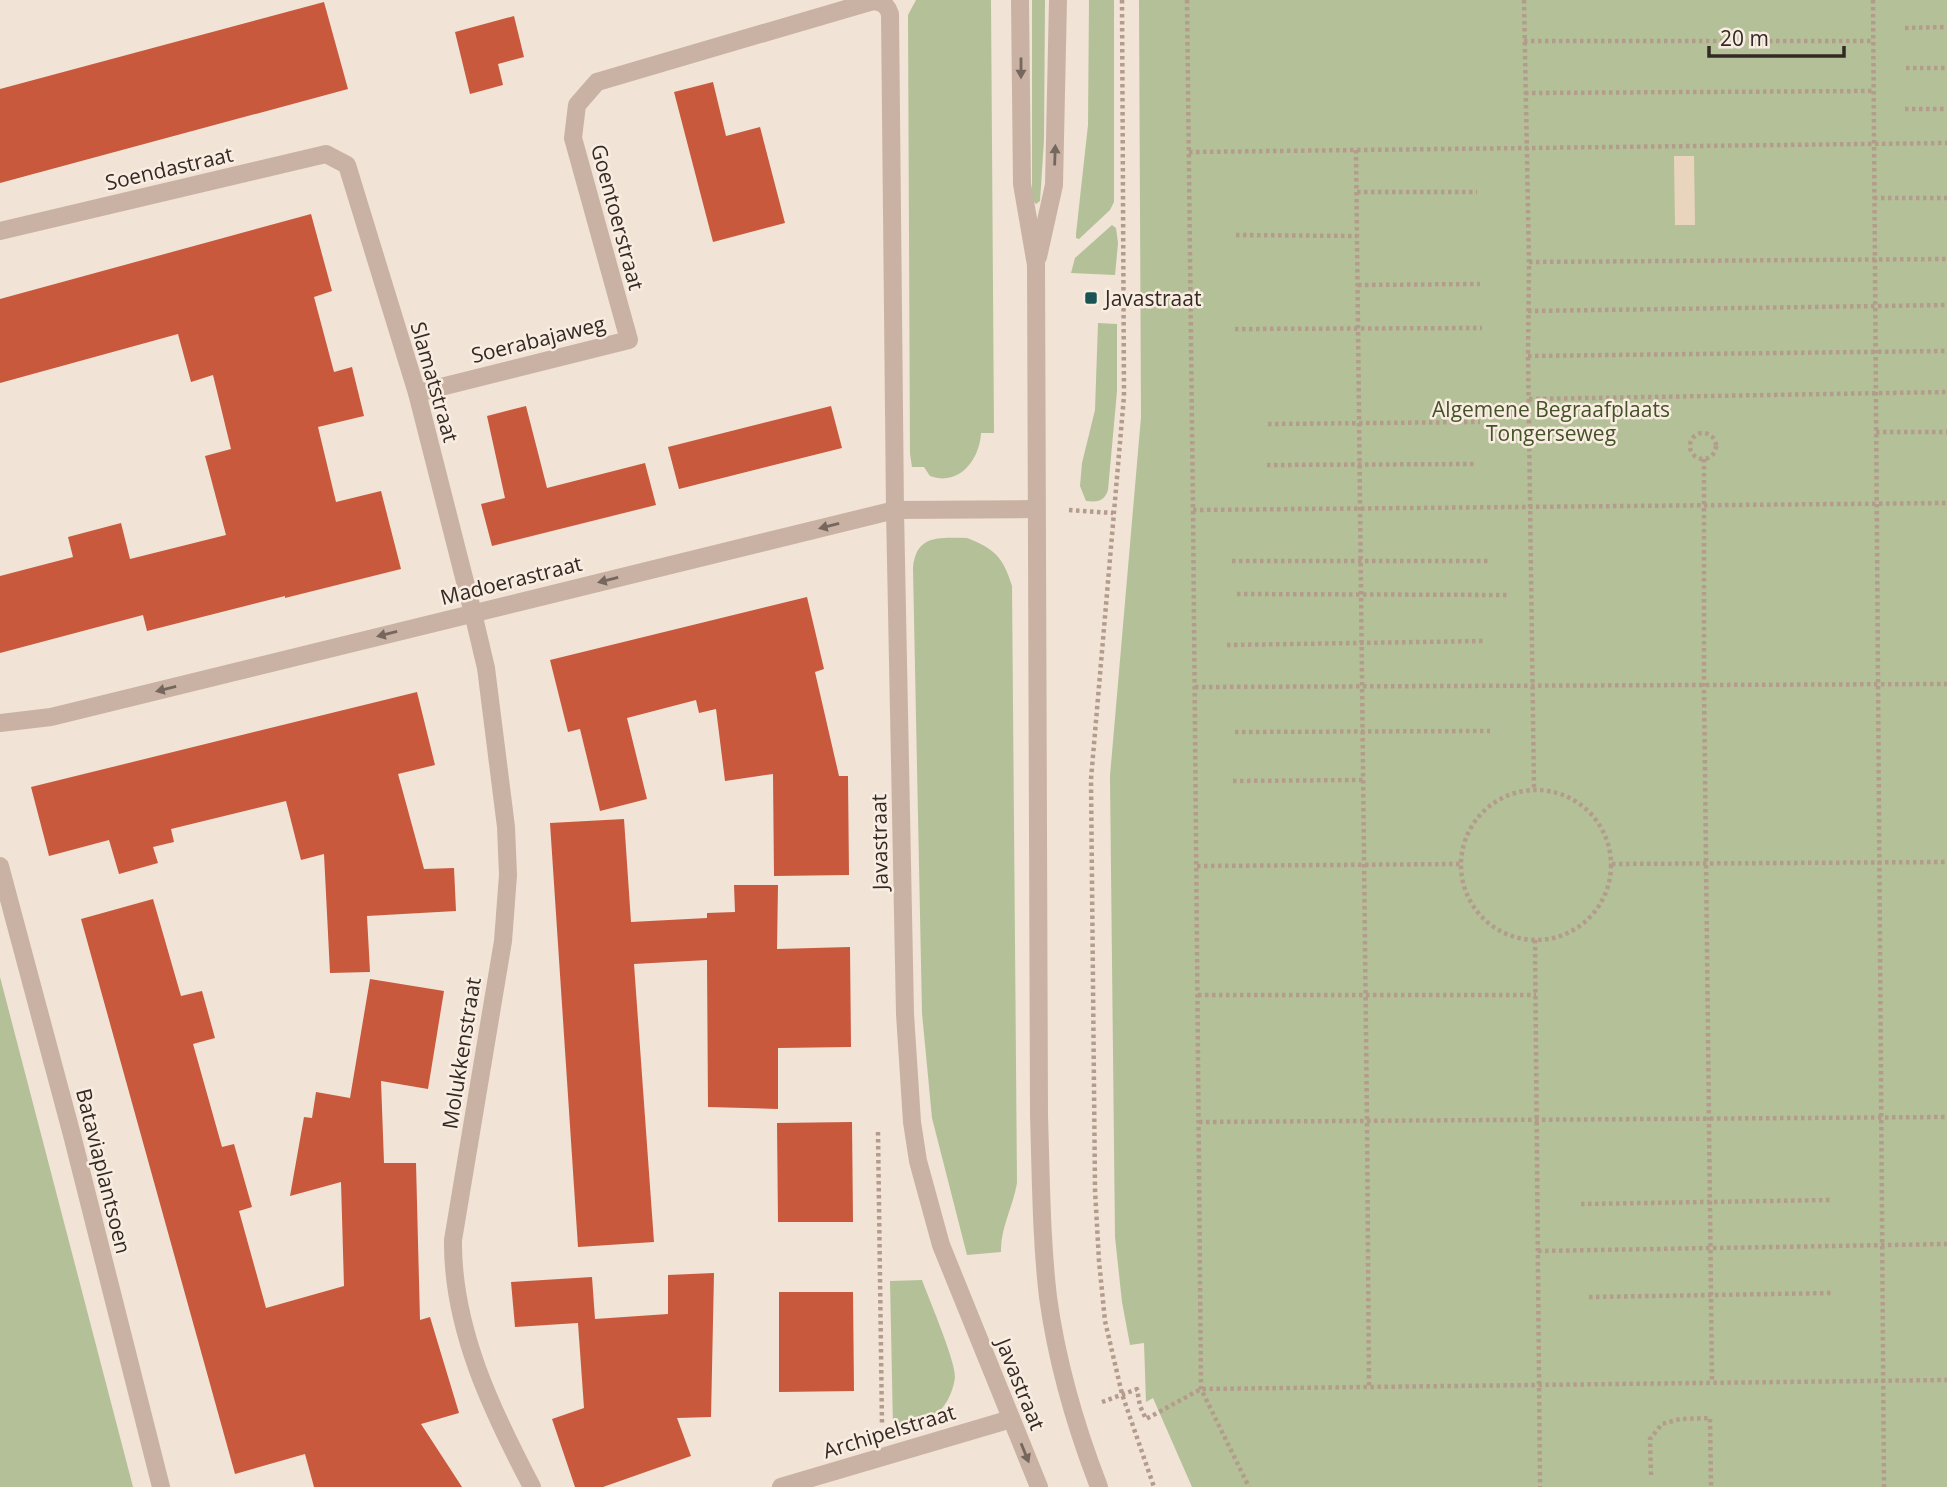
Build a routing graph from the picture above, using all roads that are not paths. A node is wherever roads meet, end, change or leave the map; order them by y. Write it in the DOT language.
graph roads {
  1 [pos="1020,0"];
  2 [pos="1058,0"];
  3 [pos="577,105"];
  4 [pos="347,165"];
  5 [pos="0,231"];
  6 [pos="1036,265"];
  7 [pos="629,340"];
  8 [pos="417,393"];
  9 [pos="1036,509"];
  10 [pos="895,510"];
  11 [pos="473,613"];
  12 [pos="0,723"];
  13 [pos="0,866"];
  14 [pos="1011,1419"];
  15 [pos="161,1487"];
  16 [pos="532,1487"];
  17 [pos="781,1487"];
  18 [pos="1039,1487"];
  19 [pos="1098,1487"];
  1 -- 6 [label="street, Javastraat, one-way"];
  6 -- 2 [label="street, Javastraat, one-way"];
  3 -- 7 [label="street, Goentoerstraat"];
  3 -- 10 [label="street, Javastraat"];
  4 -- 5 [label="street, Soendastraat"];
  4 -- 8 [label="street, Slamatstraat"];
  6 -- 9 [label="street, Javastraat"];
  7 -- 8 [label="street, Soerabajaweg"];
  8 -- 11 [label="street, Slamatstraat"];
  9 -- 10 [label="street, Madoerastraat"];
  9 -- 19 [label="street, Javastraat"];
  10 -- 11 [label="street, Madoerastraat, one-way"];
  10 -- 14 [label="street, Javastraat"];
  11 -- 12 [label="street, Madoerastraat, one-way"];
  11 -- 16 [label="street, Molukkenstraat"];
  13 -- 15 [label="street, Bataviaplantsoen"];
  14 -- 17 [label="street, Archipelstraat"];
  14 -- 18 [label="street, Javastraat, one-way"];
}
